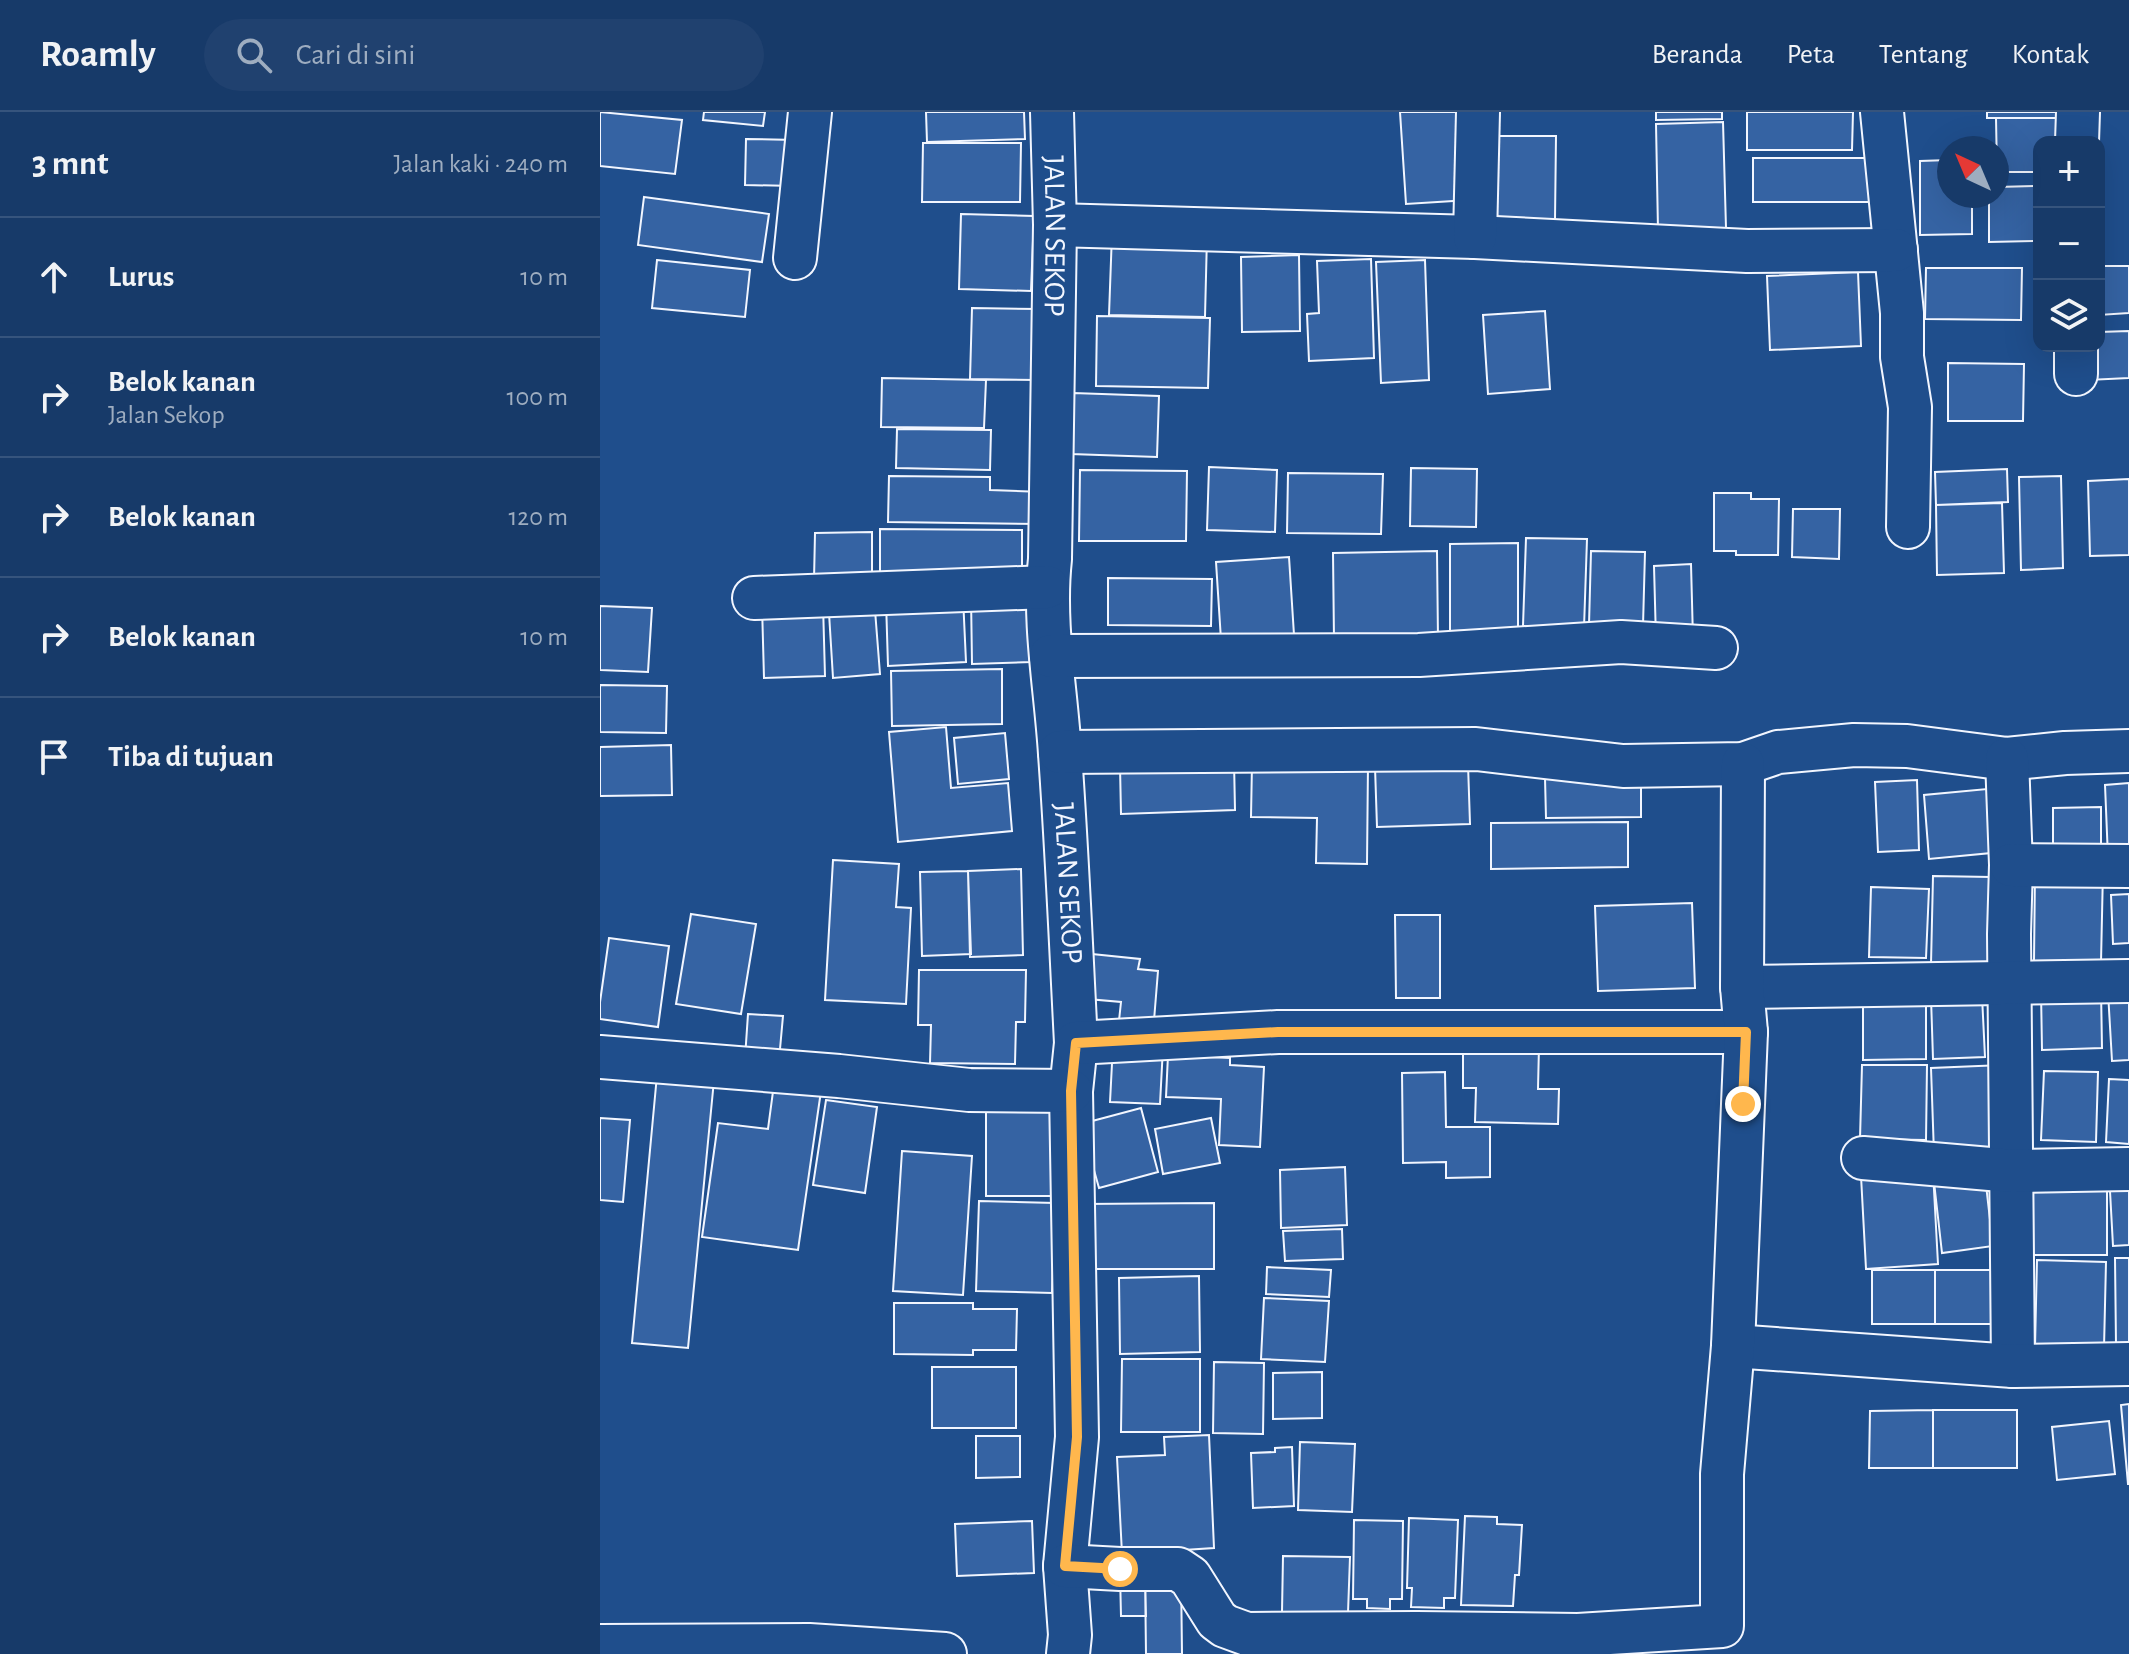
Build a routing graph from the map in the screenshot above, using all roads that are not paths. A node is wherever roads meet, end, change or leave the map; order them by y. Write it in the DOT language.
graph roads {
  1 [pos="810,112"];
  2 [pos="1052,112"];
  3 [pos="1478,112"];
  4 [pos="1882,112"];
  5 [pos="2078,112"];
  6 [pos="2077,136"];
  7 [pos="1055,225"];
  8 [pos="1475,237"];
  9 [pos="1896,250"];
  10 [pos="795,258"];
  11 [pos="1908,527"];
  12 [pos="1047,587"];
  13 [pos="754,598"];
  14 [pos="1716,648"];
  15 [pos="1051,656"];
  16 [pos="2129,751"];
  17 [pos="1060,752"];
  18 [pos="2007,759"];
  19 [pos="1743,764"];
  20 [pos="2011,865"];
  21 [pos="2129,866"];
  22 [pos="2129,981"];
  23 [pos="2010,983"];
  24 [pos="1742,987"];
  25 [pos="1746,1032"];
  26 [pos="1076,1043"];
  27 [pos="600,1057"];
  28 [pos="1071,1091"];
  29 [pos="1863,1158"];
  30 [pos="2129,1169"];
  31 [pos="2013,1171"];
  32 [pos="1733,1346"];
  33 [pos="2129,1364"];
  34 [pos="2013,1366"];
  35 [pos="1065,1566"];
  36 [pos="600,1646"];
  37 [pos="945,1654"];
  38 [pos="1068,1654"];
  1 -- 10 [label="street"];
  2 -- 7 [label="street, JALAN SEKOP"];
  3 -- 8 [label="street"];
  4 -- 9 [label="street"];
  5 -- 6 [label="street"];
  7 -- 8 [label="street"];
  7 -- 12 [label="street, JALAN SEKOP"];
  8 -- 9 [label="street"];
  9 -- 11 [label="street"];
  12 -- 13 [label="street"];
  12 -- 15 [label="street, JALAN SEKOP"];
  14 -- 15 [label="street"];
  15 -- 17 [label="street, JALAN SEKOP"];
  16 -- 18 [label="street"];
  17 -- 19 [label="street"];
  17 -- 26 [label="street, JALAN SEKOP"];
  18 -- 19 [label="street"];
  18 -- 20 [label="street"];
  19 -- 24 [label="street"];
  20 -- 21 [label="street"];
  20 -- 23 [label="street"];
  22 -- 23 [label="street"];
  23 -- 24 [label="street"];
  23 -- 31 [label="street"];
  24 -- 25 [label="street"];
  25 -- 26 [label="street"];
  25 -- 32 [label="street"];
  26 -- 28 [label="street, JALAN SEKOP"];
  27 -- 28 [label="street"];
  28 -- 35 [label="street, JALAN SEKOP"];
  29 -- 31 [label="street"];
  30 -- 31 [label="street"];
  31 -- 34 [label="street"];
  32 -- 34 [label="street"];
  32 -- 35 [label="street"];
  33 -- 34 [label="street"];
  35 -- 38 [label="street, JALAN SEKOP"];
  36 -- 37 [label="street"];
}
